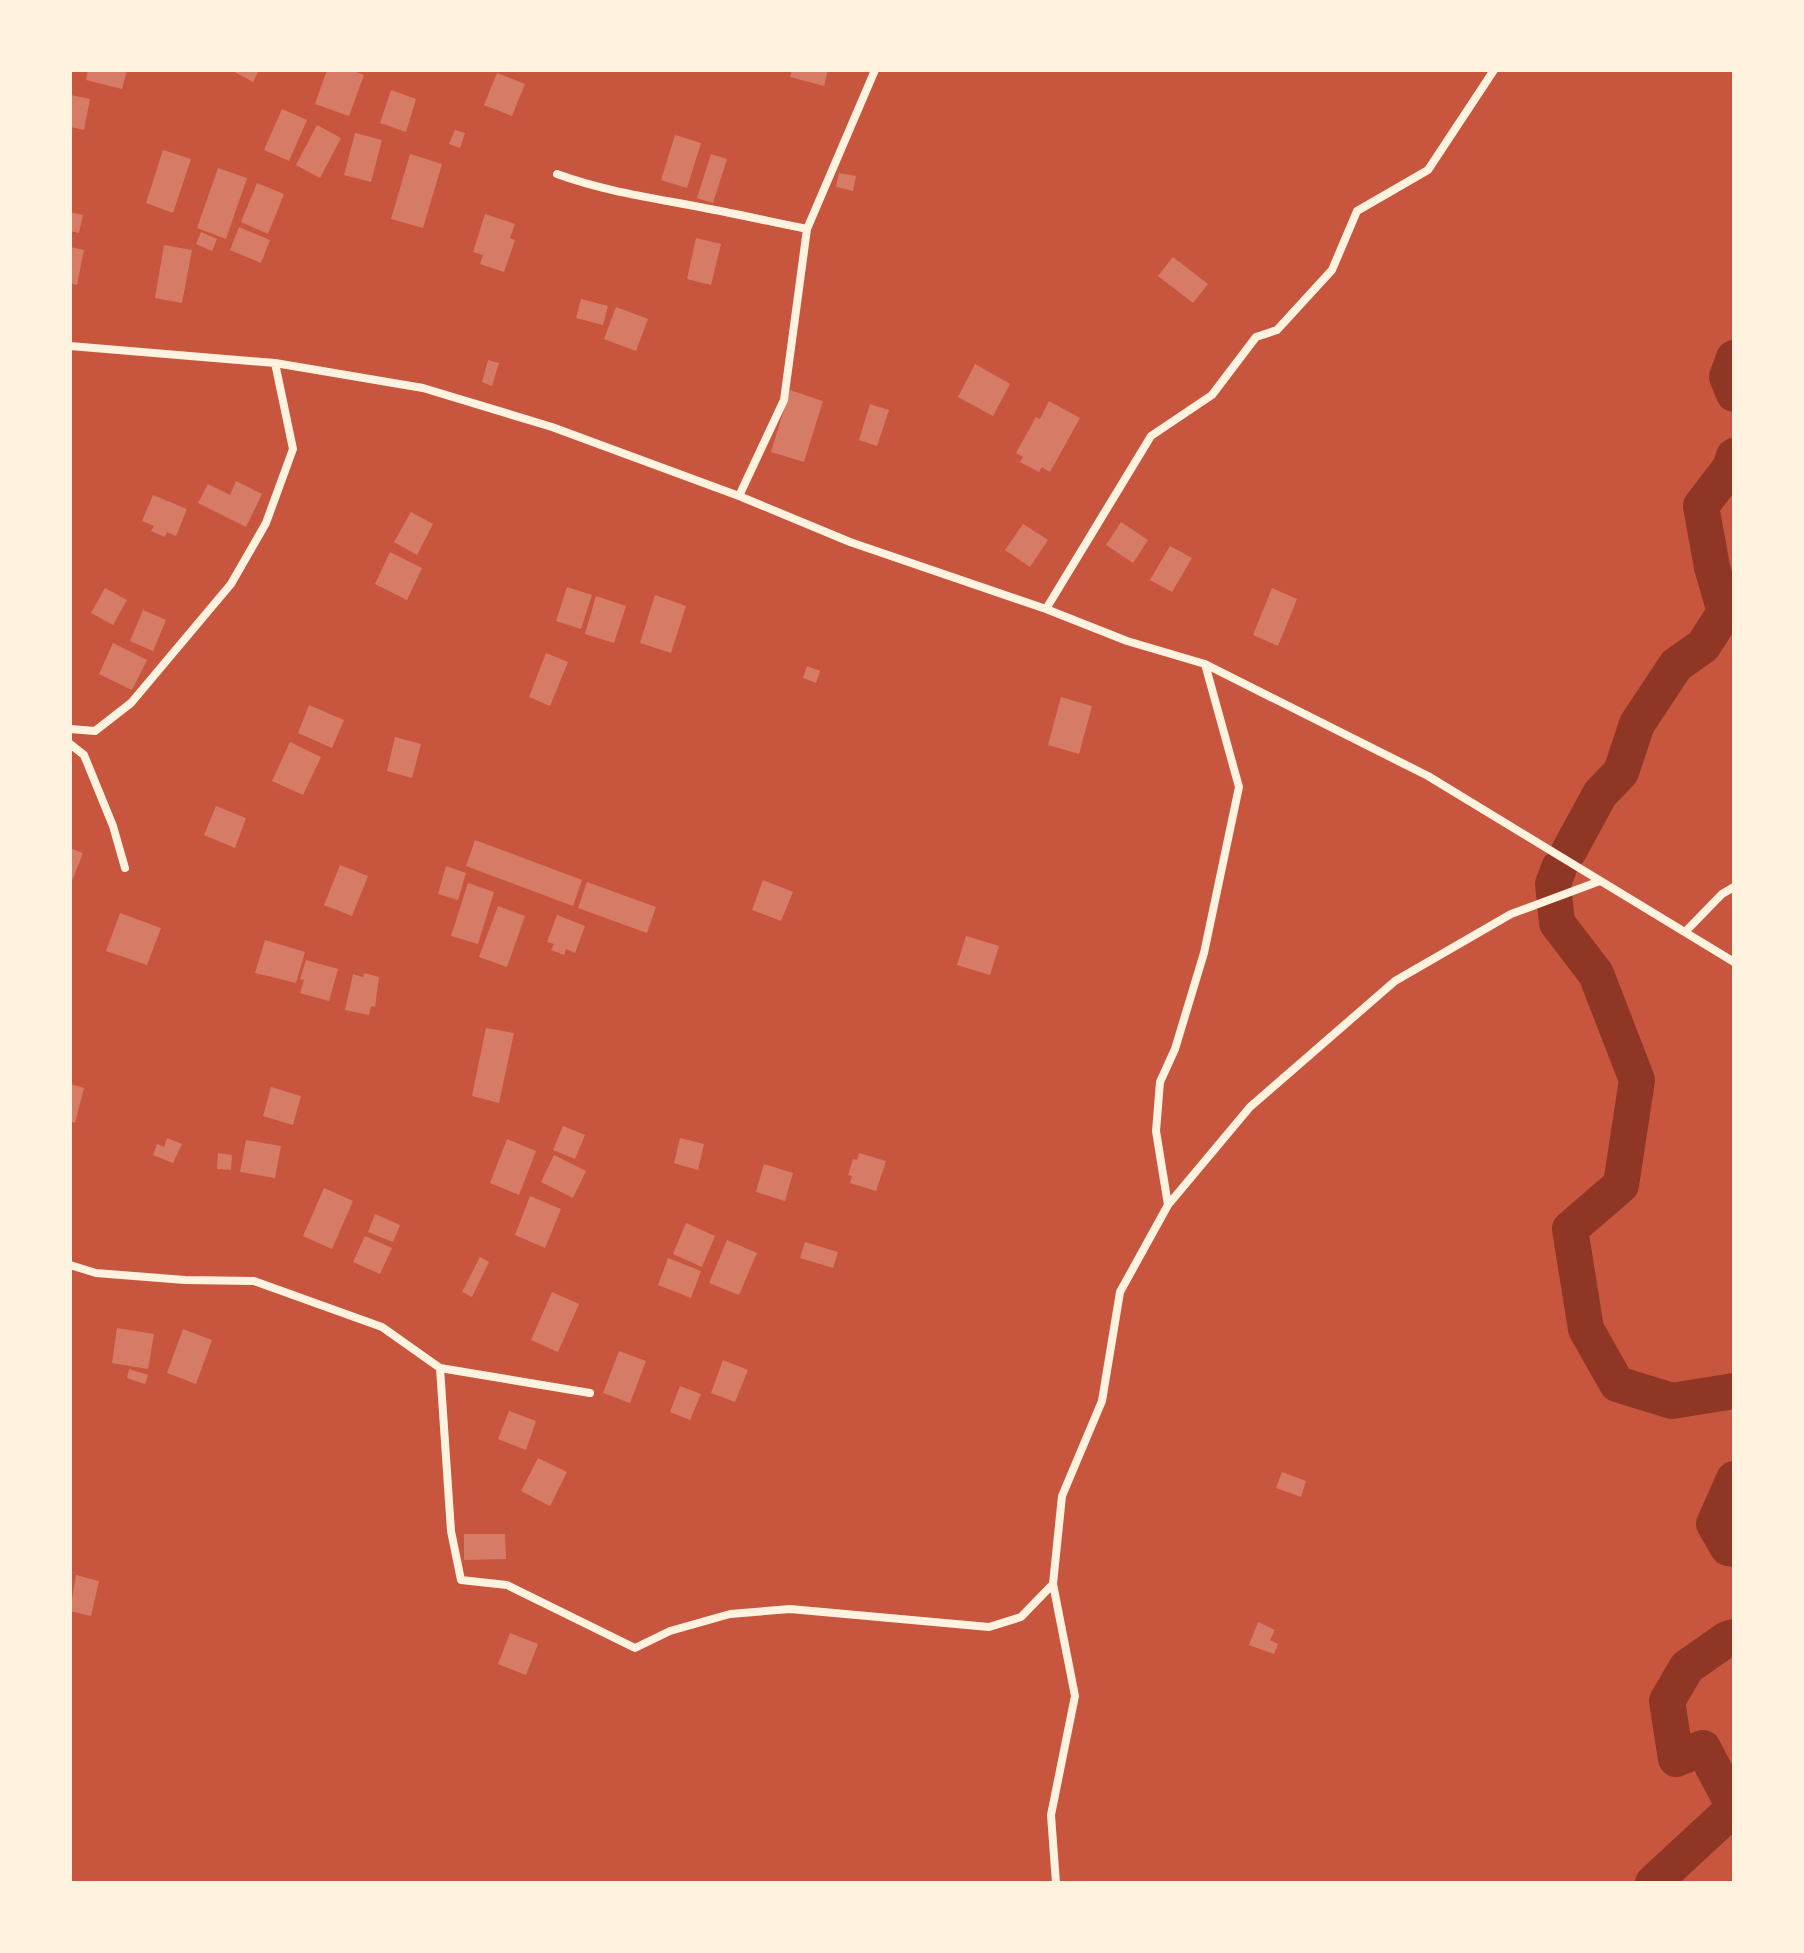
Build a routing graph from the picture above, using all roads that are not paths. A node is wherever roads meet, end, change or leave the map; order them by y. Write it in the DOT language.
graph roads {
  1 [pos="875,70"];
  2 [pos="1494,70"];
  3 [pos="557,174"];
  4 [pos="807,229"];
  5 [pos="70,346"];
  6 [pos="275,363"];
  7 [pos="739,496"];
  8 [pos="1046,609"];
  9 [pos="1205,664"];
  10 [pos="70,729"];
  11 [pos="70,744"];
  12 [pos="125,868"];
  13 [pos="1600,881"];
  14 [pos="1734,887"];
  15 [pos="1685,932"];
  16 [pos="1734,962"];
  17 [pos="1168,1205"];
  18 [pos="70,1265"];
  19 [pos="440,1368"];
  20 [pos="590,1393"];
  21 [pos="1053,1584"];
  22 [pos="1056,1883"];
  1 -- 4 [label="street"];
  2 -- 8 [label="street"];
  3 -- 4 [label="street"];
  4 -- 7 [label="street"];
  5 -- 6 [label="street"];
  6 -- 7 [label="street"];
  6 -- 10 [label="street"];
  7 -- 8 [label="street"];
  8 -- 9 [label="street"];
  9 -- 13 [label="street"];
  9 -- 17 [label="street"];
  11 -- 12 [label="street"];
  13 -- 15 [label="street"];
  13 -- 17 [label="street"];
  14 -- 15 [label="street"];
  15 -- 16 [label="street"];
  17 -- 21 [label="street"];
  18 -- 19 [label="street"];
  19 -- 20 [label="street"];
  19 -- 21 [label="street"];
  21 -- 22 [label="street"];
}
